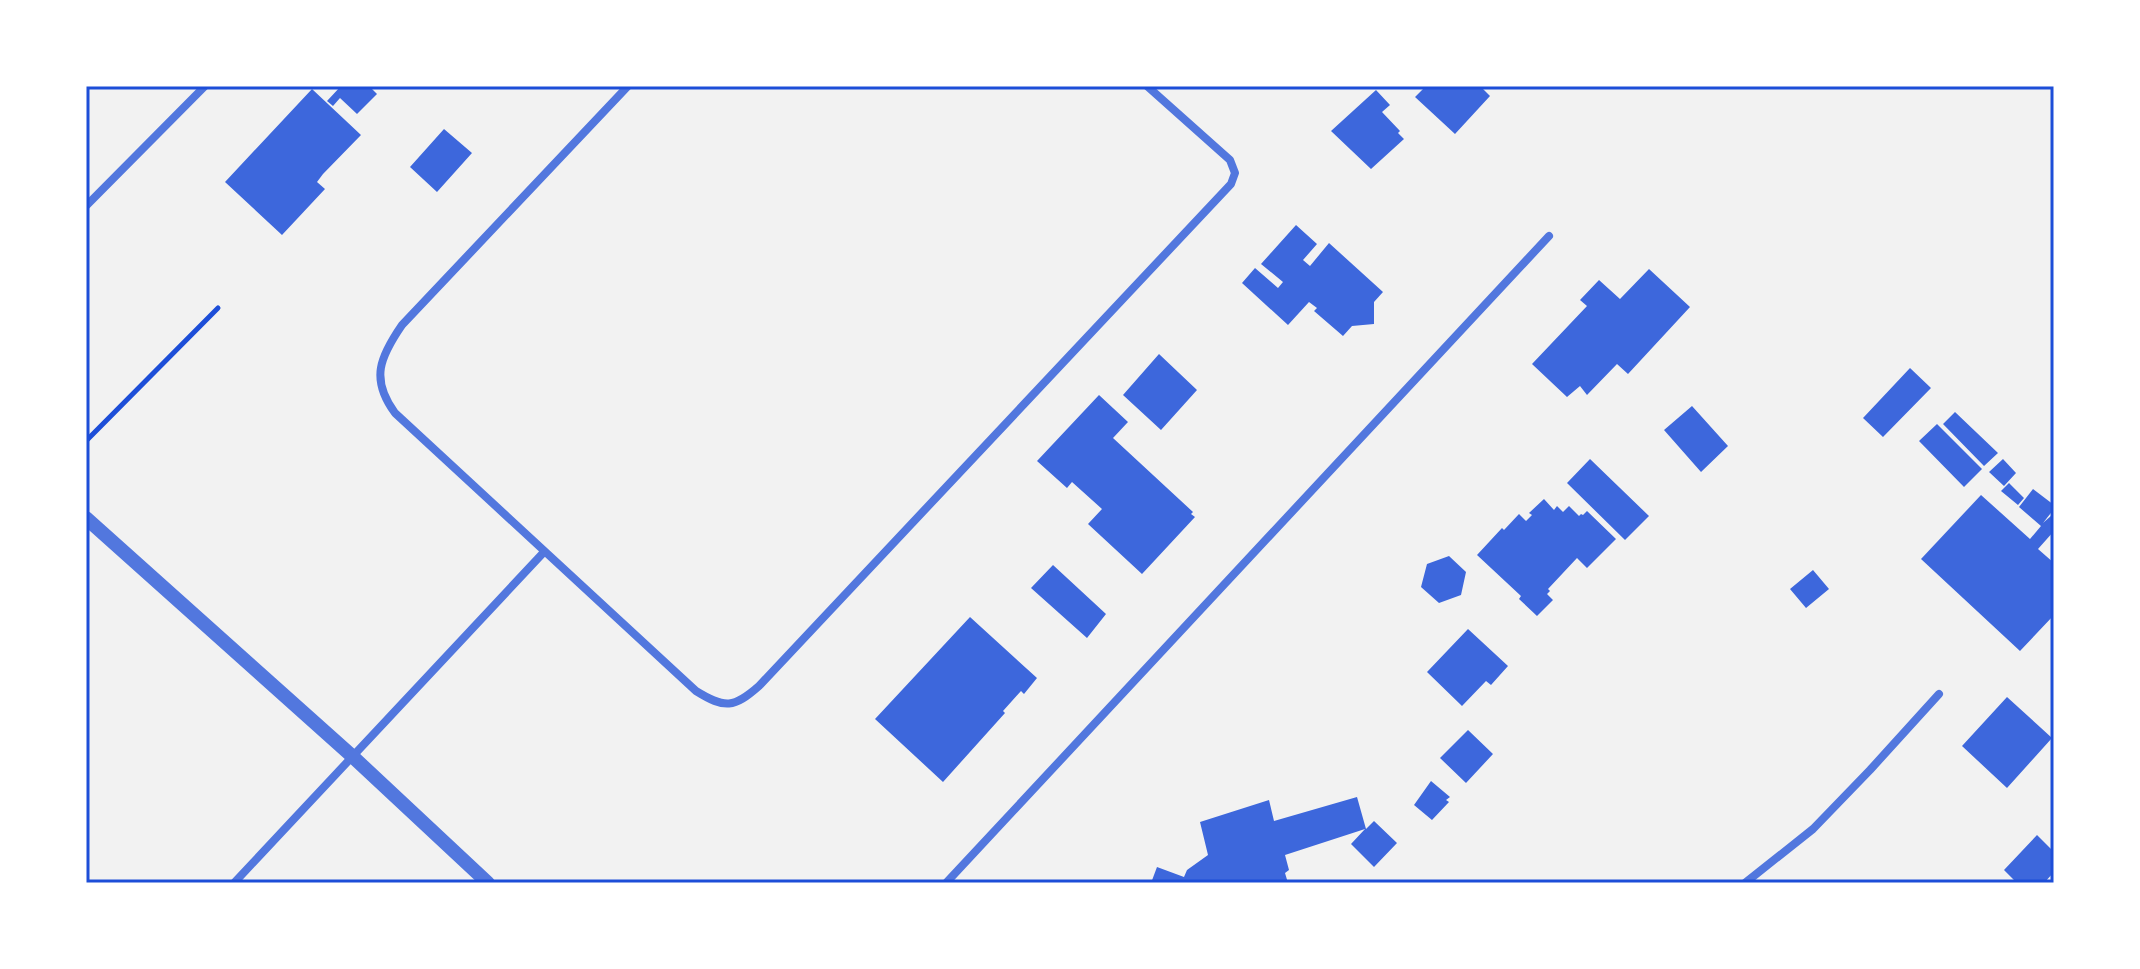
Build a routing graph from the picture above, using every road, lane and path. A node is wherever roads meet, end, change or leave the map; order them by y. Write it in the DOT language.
graph roads {
  1 [pos="205,86"];
  2 [pos="628,86"];
  3 [pos="1147,86"];
  4 [pos="86,206"];
  5 [pos="1549,236"];
  6 [pos="218,308"];
  7 [pos="86,441"];
  8 [pos="86,518"];
  9 [pos="544,552"];
  10 [pos="1939,694"];
  11 [pos="352,756"];
  12 [pos="234,883"];
  13 [pos="488,883"];
  14 [pos="946,883"];
  15 [pos="1745,883"];
  1 -- 4 [label="street"];
  2 -- 9 [label="street"];
  3 -- 9 [label="street"];
  5 -- 14 [label="street"];
  6 -- 7 [label="path"];
  8 -- 11 [label="street"];
  9 -- 11 [label="street"];
  10 -- 15 [label="street"];
  11 -- 12 [label="street"];
  11 -- 13 [label="street"];
}
